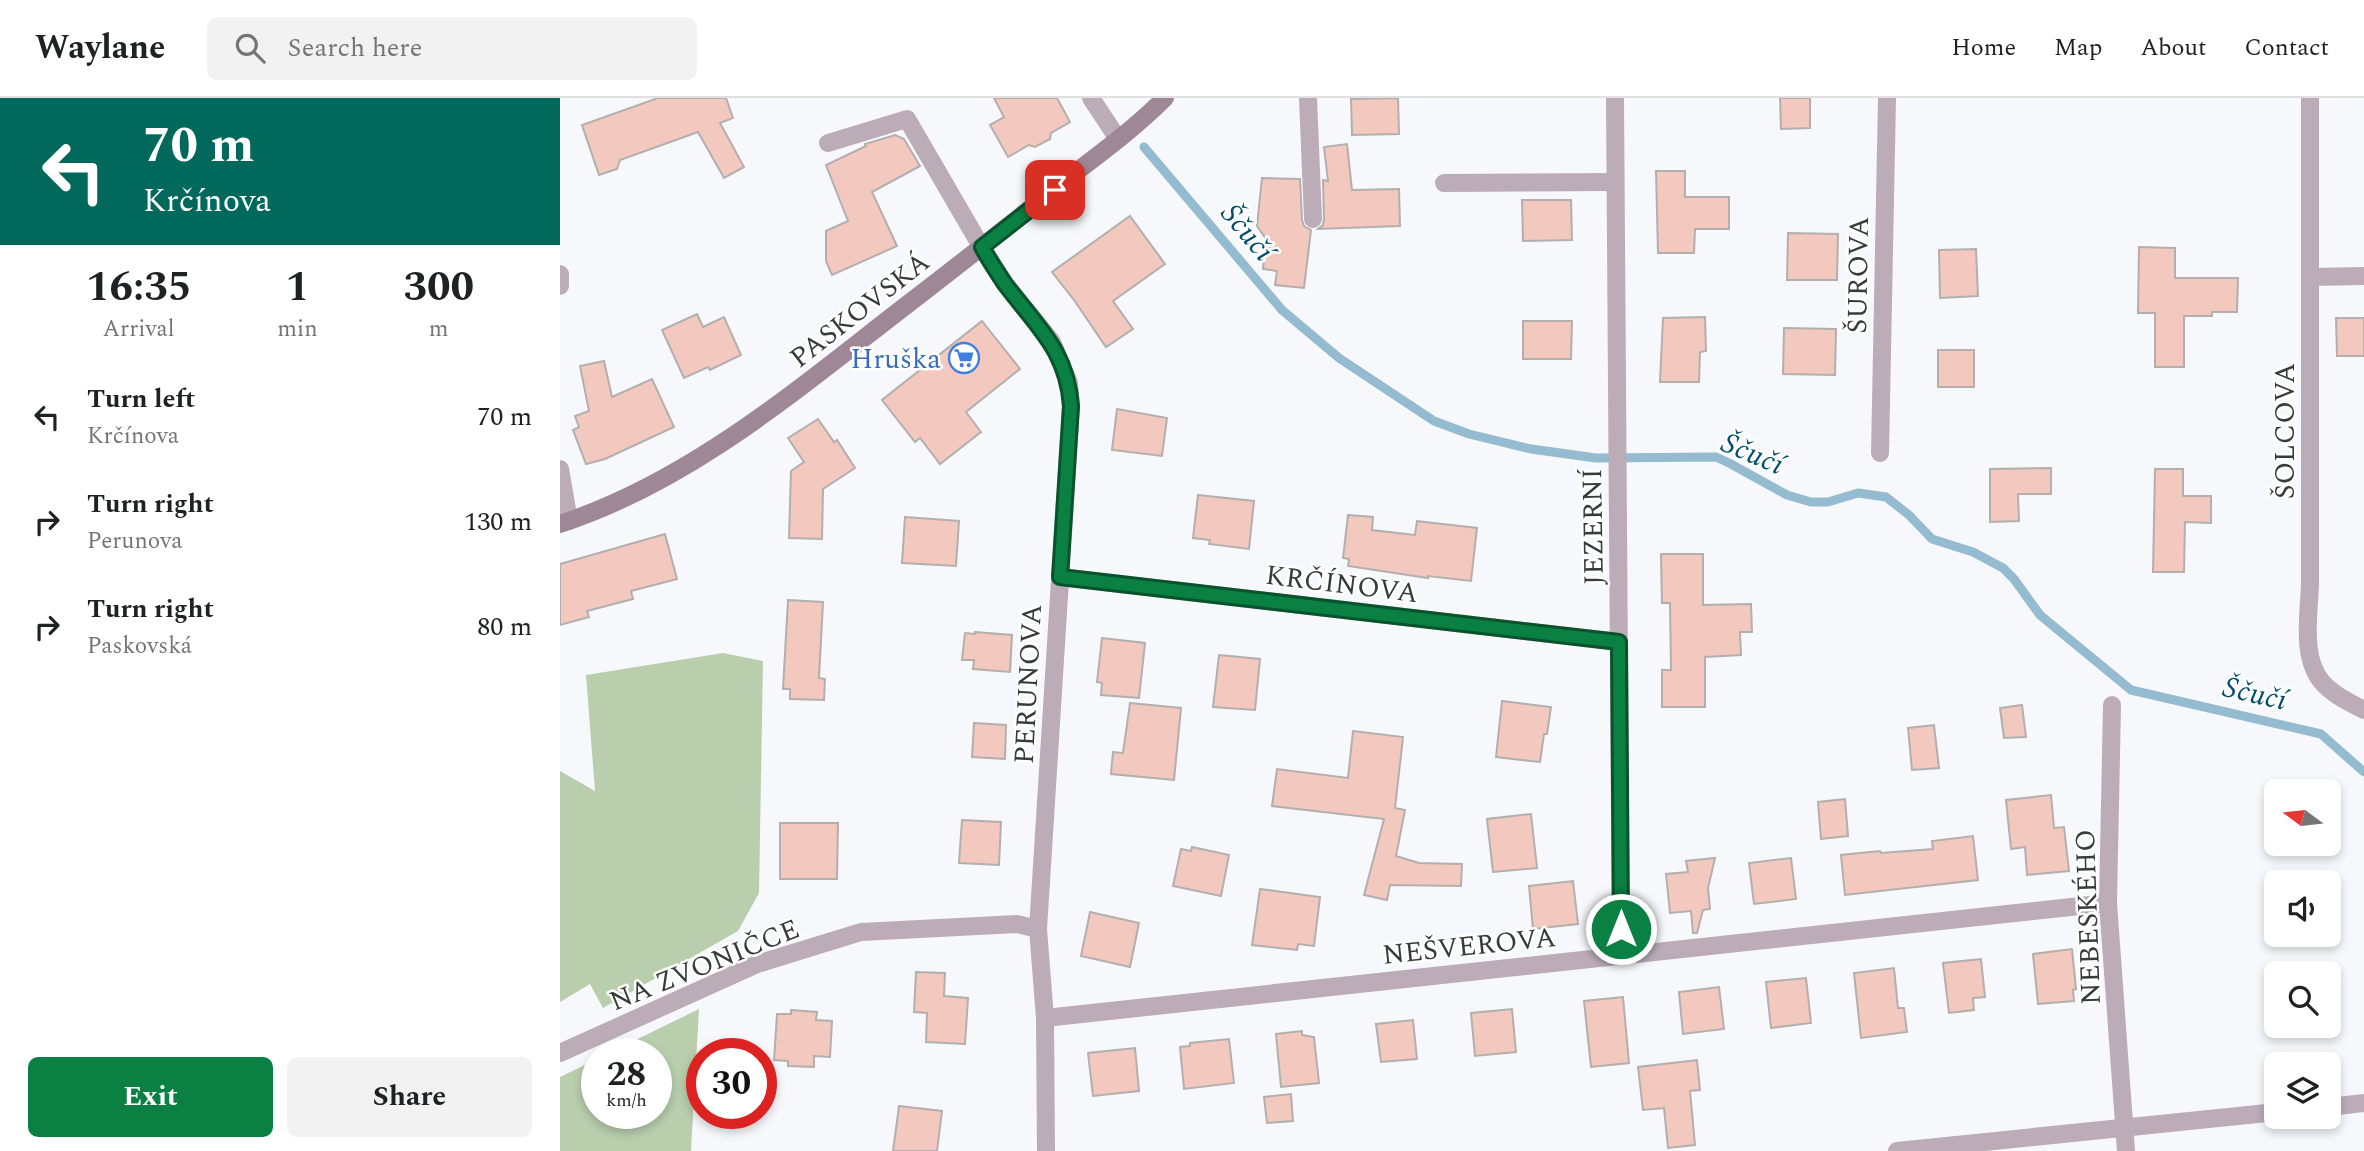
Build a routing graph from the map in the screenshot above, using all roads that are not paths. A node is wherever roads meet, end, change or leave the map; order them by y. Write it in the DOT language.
graph roads {
  1 [pos="1091,98"];
  2 [pos="1165,98"];
  3 [pos="1308,98"];
  4 [pos="1615,98"];
  5 [pos="1887,98"];
  6 [pos="2310,98"];
  7 [pos="1118,139"];
  8 [pos="828,143"];
  9 [pos="1615,182"];
  10 [pos="1444,183"];
  11 [pos="1313,219"];
  12 [pos="982,247"];
  13 [pos="560,274"];
  14 [pos="2364,276"];
  15 [pos="2310,277"];
  16 [pos="560,286"];
  17 [pos="1880,453"];
  18 [pos="560,469"];
  19 [pos="564,523"];
  20 [pos="1060,577"];
  21 [pos="1619,642"];
  22 [pos="2112,705"];
  23 [pos="2364,710"];
  24 [pos="2108,903"];
  25 [pos="1038,929"];
  26 [pos="1621,955"];
  27 [pos="1045,1018"];
  28 [pos="560,1053"];
  29 [pos="2364,1103"];
  30 [pos="2341,1106"];
  31 [pos="2264,1113"];
  32 [pos="2125,1127"];
  33 [pos="1046,1151"];
  34 [pos="1897,1151"];
  35 [pos="2126,1151"];
  1 -- 7 [label="street"];
  2 -- 7 [label="main road, PASKOVSKÁ"];
  3 -- 11 [label="street"];
  4 -- 9 [label="street, JEZERNÍ"];
  5 -- 17 [label="street, ŠUROVA"];
  6 -- 15 [label="street, ŠOLCOVA"];
  7 -- 12 [label="main road, PASKOVSKÁ"];
  8 -- 12 [label="street, PERUNOVA"];
  9 -- 10 [label="street"];
  9 -- 21 [label="street, JEZERNÍ"];
  12 -- 19 [label="main road, PASKOVSKÁ"];
  12 -- 20 [label="street, PERUNOVA"];
  13 -- 16 [label="street"];
  14 -- 15 [label="street"];
  15 -- 23 [label="street, ŠOLCOVA"];
  18 -- 19 [label="street"];
  20 -- 21 [label="street, KRČÍNOVA"];
  20 -- 25 [label="street, PERUNOVA"];
  21 -- 26 [label="street, JEZERNÍ"];
  22 -- 24 [label="street, NEBESKÉHO"];
  24 -- 26 [label="street, NEŠVEROVA"];
  24 -- 32 [label="street, NEBESKÉHO"];
  25 -- 27 [label="street, PERUNOVA"];
  25 -- 28 [label="street, NA ZVONIČCE"];
  26 -- 27 [label="street, NEŠVEROVA"];
  27 -- 33 [label="street, PERUNOVA"];
  29 -- 30 [label="street"];
  31 -- 32 [label="street"];
  32 -- 34 [label="street"];
  32 -- 35 [label="street, NEBESKÉHO"];
}
